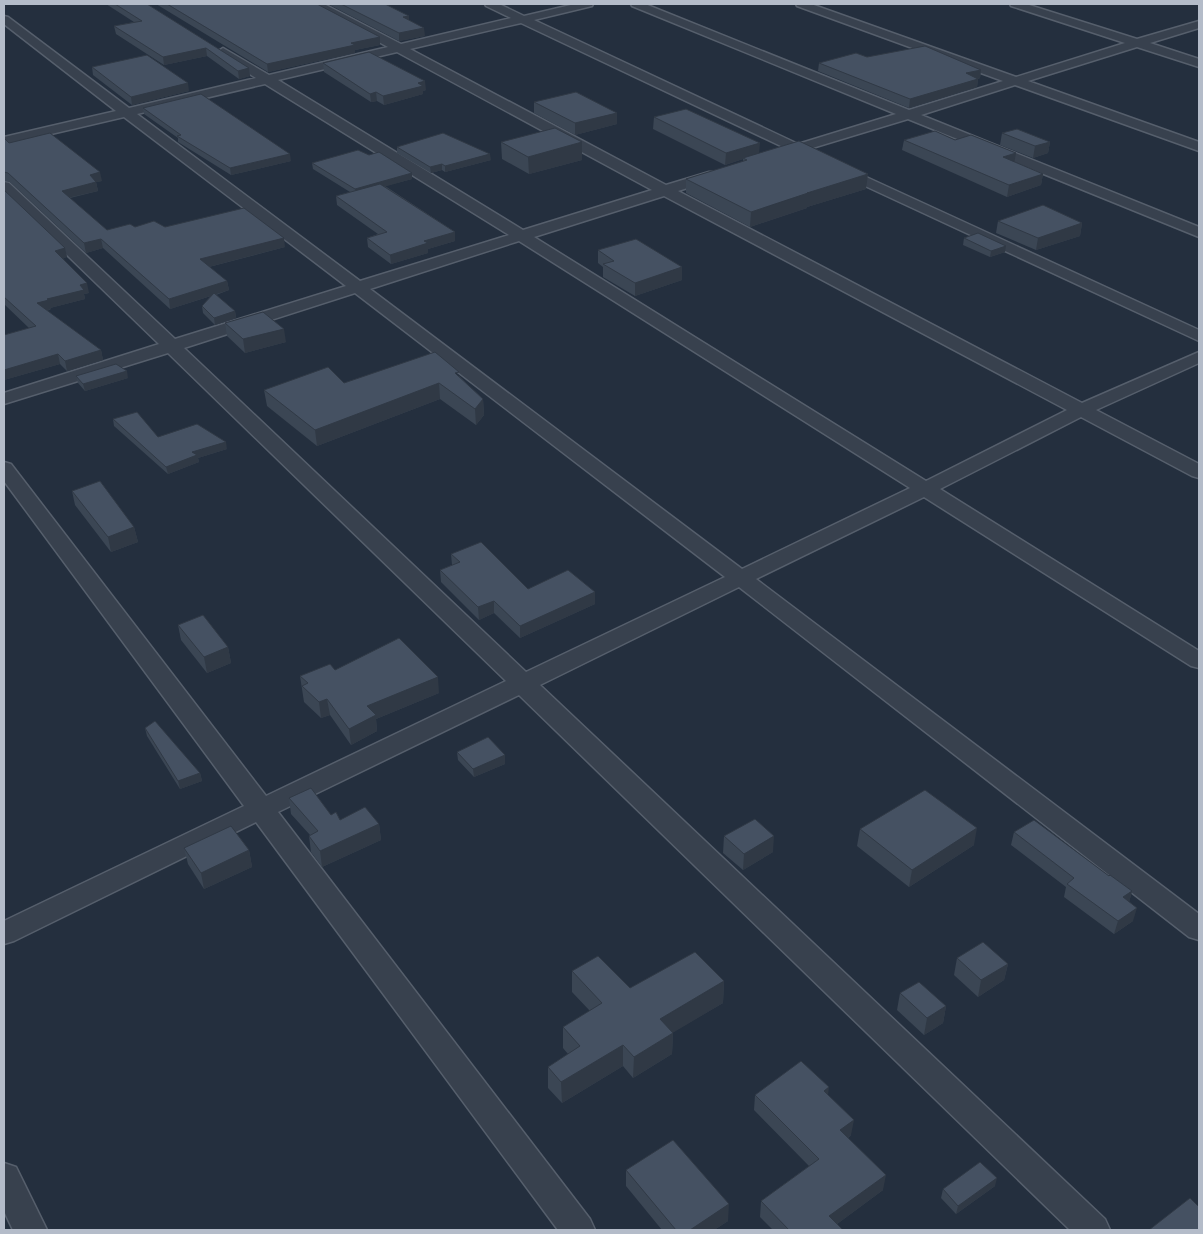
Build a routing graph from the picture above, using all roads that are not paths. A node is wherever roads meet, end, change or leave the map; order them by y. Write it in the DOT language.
graph roads {
  1 [pos="316,4"];
  2 [pos="490,4"];
  3 [pos="588,4"];
  4 [pos="636,4"];
  5 [pos="801,4"];
  6 [pos="1015,4"];
  7 [pos="4,19"];
  8 [pos="522,19"];
  9 [pos="1199,24"];
  10 [pos="1137,43"];
  11 [pos="209,44"];
  12 [pos="398,48"];
  13 [pos="1199,63"];
  14 [pos="265,79"];
  15 [pos="1016,81"];
  16 [pos="128,111"];
  17 [pos="908,114"];
  18 [pos="4,140"];
  19 [pos="1199,147"];
  20 [pos="798,149"];
  21 [pos="769,158"];
  22 [pos="731,169"];
  23 [pos="4,186"];
  24 [pos="664,190"];
  25 [pos="1199,232"];
  26 [pos="520,235"];
  27 [pos="357,287"];
  28 [pos="1199,336"];
  29 [pos="169,346"];
  30 [pos="1199,357"];
  31 [pos="4,399"];
  32 [pos="1081,410"];
  33 [pos="4,468"];
  34 [pos="1199,472"];
  35 [pos="925,489"];
  36 [pos="741,578"];
  37 [pos="1199,661"];
  38 [pos="521,683"];
  39 [pos="260,809"];
  40 [pos="1199,929"];
  41 [pos="4,932"];
  42 [pos="4,1177"];
  43 [pos="30,1230"];
  44 [pos="578,1230"];
  45 [pos="1093,1230"];
  1 -- 12 [label="street"];
  2 -- 8 [label="street"];
  3 -- 8 [label="street"];
  4 -- 17 [label="street"];
  5 -- 15 [label="street"];
  6 -- 10 [label="street"];
  7 -- 16 [label="street"];
  8 -- 12 [label="street"];
  8 -- 20 [label="street"];
  9 -- 10 [label="street"];
  10 -- 13 [label="street"];
  10 -- 15 [label="street"];
  11 -- 14 [label="street"];
  12 -- 14 [label="street"];
  12 -- 24 [label="street"];
  14 -- 16 [label="street"];
  14 -- 26 [label="street"];
  15 -- 17 [label="street"];
  15 -- 19 [label="street"];
  16 -- 18 [label="street"];
  16 -- 27 [label="street"];
  17 -- 20 [label="street"];
  17 -- 25 [label="street"];
  20 -- 21 [label="street"];
  20 -- 28 [label="street"];
  22 -- 24 [label="street"];
  23 -- 29 [label="street"];
  24 -- 26 [label="street"];
  24 -- 32 [label="street"];
  26 -- 27 [label="street"];
  26 -- 35 [label="street"];
  27 -- 29 [label="street"];
  27 -- 36 [label="street"];
  29 -- 31 [label="street"];
  29 -- 38 [label="street"];
  30 -- 32 [label="street"];
  32 -- 34 [label="street"];
  32 -- 35 [label="street"];
  33 -- 39 [label="street"];
  35 -- 36 [label="street"];
  35 -- 37 [label="street"];
  36 -- 38 [label="street"];
  36 -- 40 [label="street"];
  38 -- 39 [label="street"];
  38 -- 45 [label="street"];
  39 -- 41 [label="street"];
  39 -- 44 [label="street"];
  42 -- 43 [label="street"];
}
